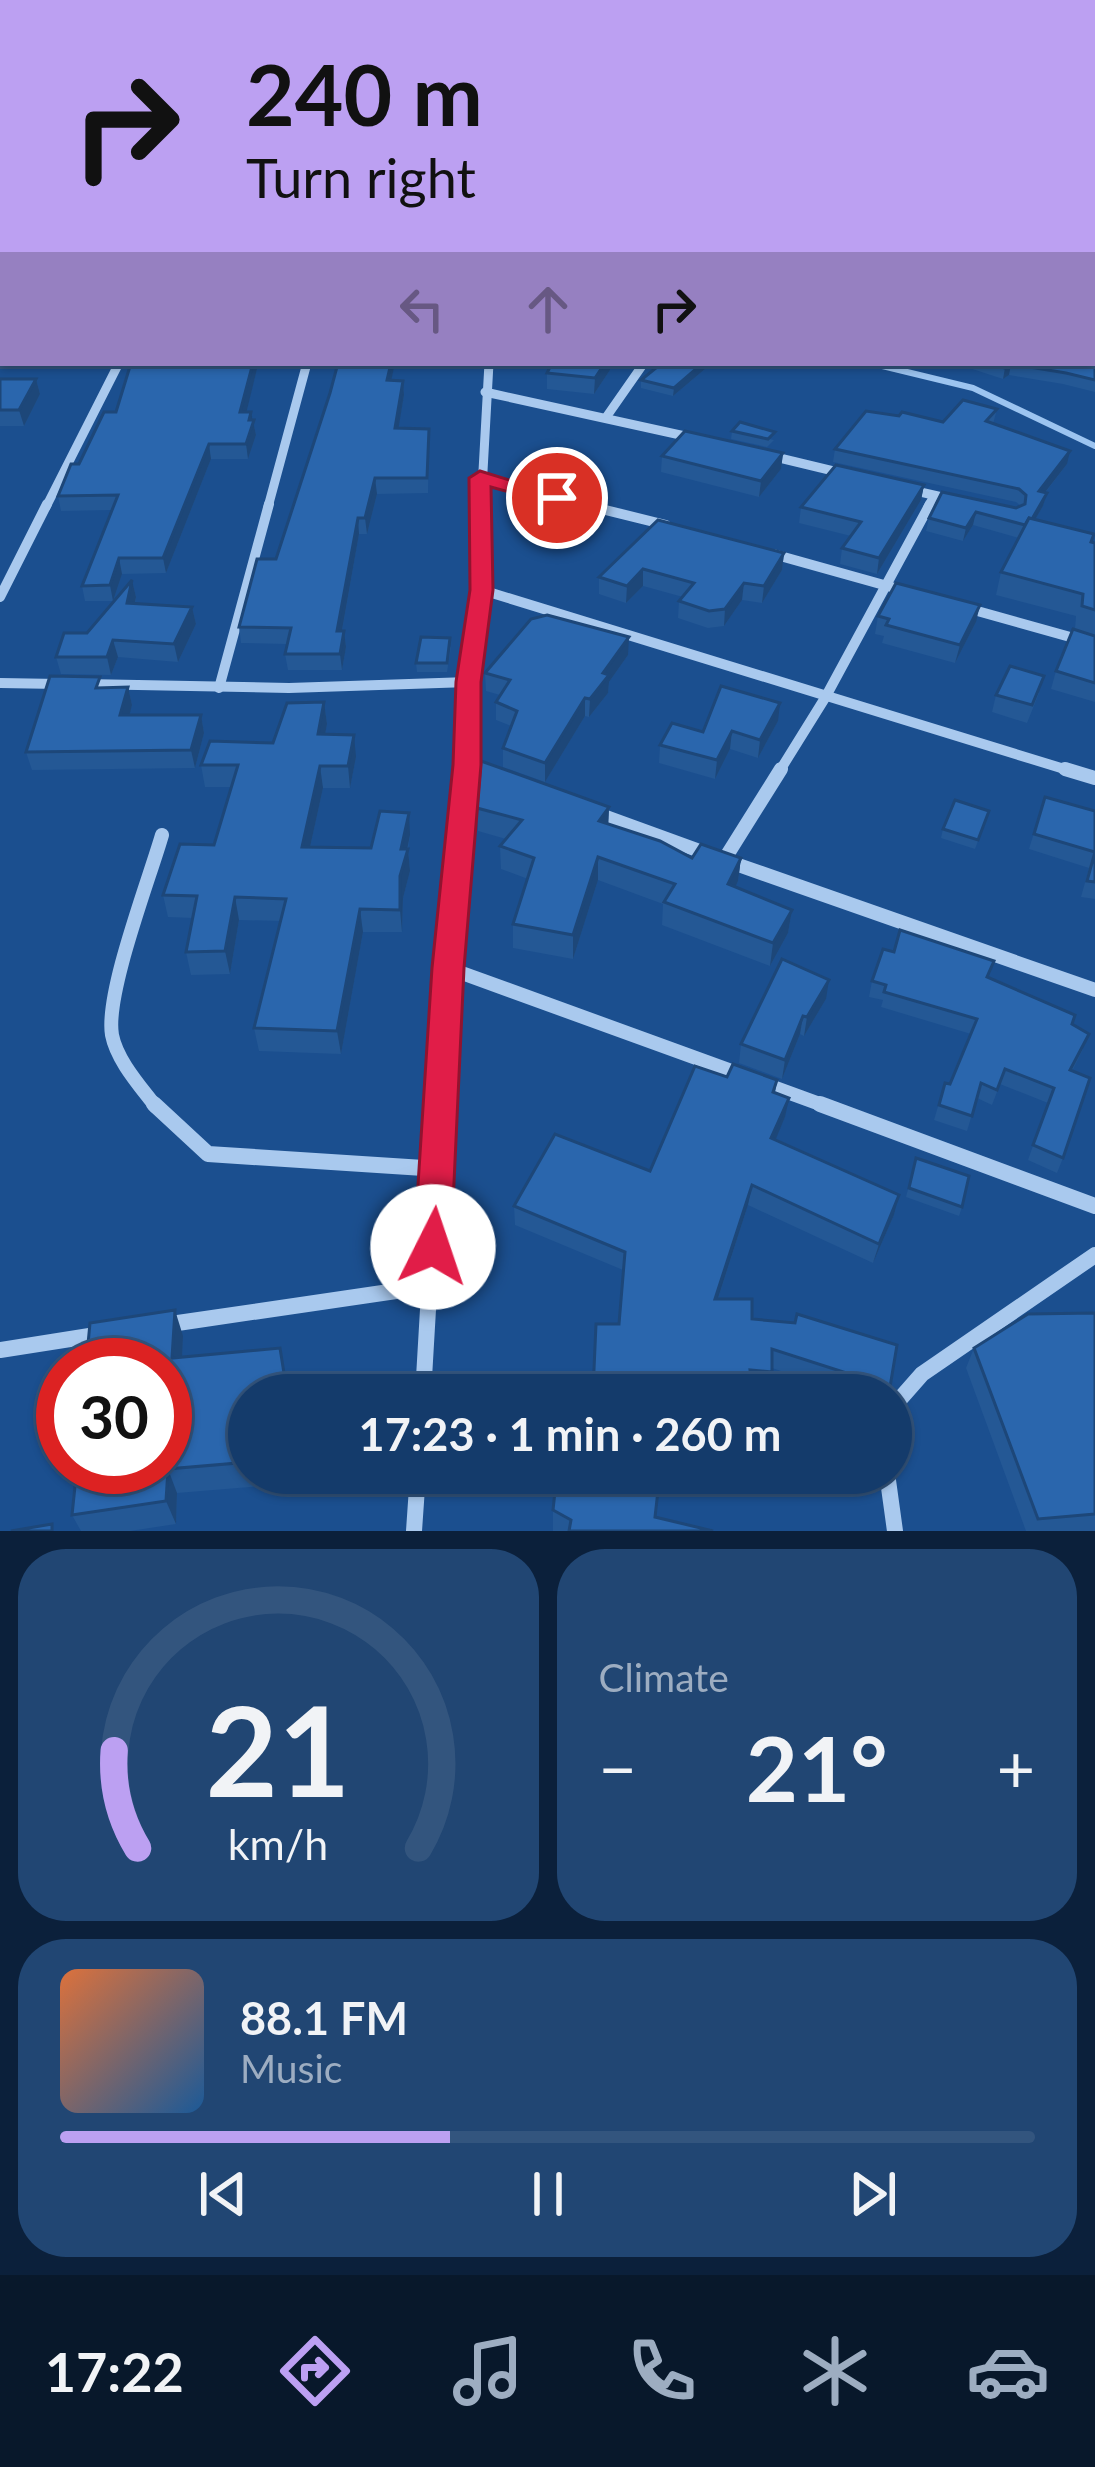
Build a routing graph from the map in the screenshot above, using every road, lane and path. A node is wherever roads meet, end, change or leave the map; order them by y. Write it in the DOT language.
graph roads {
  1 [pos="117,366"];
  2 [pos="306,366"];
  3 [pos="488,366"];
  4 [pos="642,366"];
  5 [pos="484,392"];
  6 [pos="607,416"];
  7 [pos="707,441"];
  8 [pos="752,452"];
  9 [pos="480,478"];
  10 [pos="866,479"];
  11 [pos="889,485"];
  12 [pos="934,496"];
  13 [pos="974,504"];
  14 [pos="673,527"];
  15 [pos="757,549"];
  16 [pos="887,586"];
  17 [pos="482,590"];
  18 [pos="0,597"];
  19 [pos="934,598"];
  20 [pos="957,605"];
  21 [pos="1095,644"];
  22 [pos="0,682"];
  23 [pos="469,682"];
  24 [pos="218,688"];
  25 [pos="825,698"];
  26 [pos="467,765"];
  27 [pos="489,774"];
  28 [pos="1095,778"];
  29 [pos="578,807"];
  30 [pos="162,835"];
  31 [pos="724,860"];
  32 [pos="448,968"];
  33 [pos="1095,990"];
  34 [pos="439,1169"];
  35 [pos="1095,1206"];
  36 [pos="1095,1255"];
  37 [pos="430,1286"];
  38 [pos="153,1327"];
  39 [pos="130,1330"];
  40 [pos="0,1349"];
  41 [pos="424,1374"];
  42 [pos="912,1385"];
  43 [pos="417,1494"];
  44 [pos="889,1494"];
  45 [pos="415,1531"];
  46 [pos="895,1531"];
  1 -- 18 [label="street"];
  2 -- 24 [label="street"];
  3 -- 5 [label="street"];
  4 -- 6 [label="street"];
  5 -- 6 [label="street"];
  5 -- 9 [label="street"];
  6 -- 7 [label="street"];
  8 -- 10 [label="street"];
  9 -- 14 [label="street"];
  9 -- 17 [label="street"];
  11 -- 12 [label="street"];
  12 -- 13 [label="street"];
  12 -- 16 [label="street"];
  15 -- 16 [label="street"];
  16 -- 19 [label="street"];
  16 -- 25 [label="street"];
  17 -- 23 [label="street"];
  17 -- 25 [label="street"];
  20 -- 21 [label="street"];
  22 -- 24 [label="street"];
  23 -- 24 [label="street"];
  23 -- 26 [label="street"];
  25 -- 28 [label="street"];
  25 -- 31 [label="street"];
  26 -- 27 [label="street"];
  26 -- 32 [label="street"];
  29 -- 31 [label="street"];
  30 -- 34 [label="street"];
  31 -- 33 [label="street"];
  32 -- 34 [label="street"];
  32 -- 35 [label="street"];
  34 -- 37 [label="street"];
  36 -- 42 [label="street"];
  37 -- 38 [label="street"];
  37 -- 41 [label="street"];
  39 -- 40 [label="street"];
  43 -- 45 [label="street"];
  44 -- 46 [label="street"];
}
